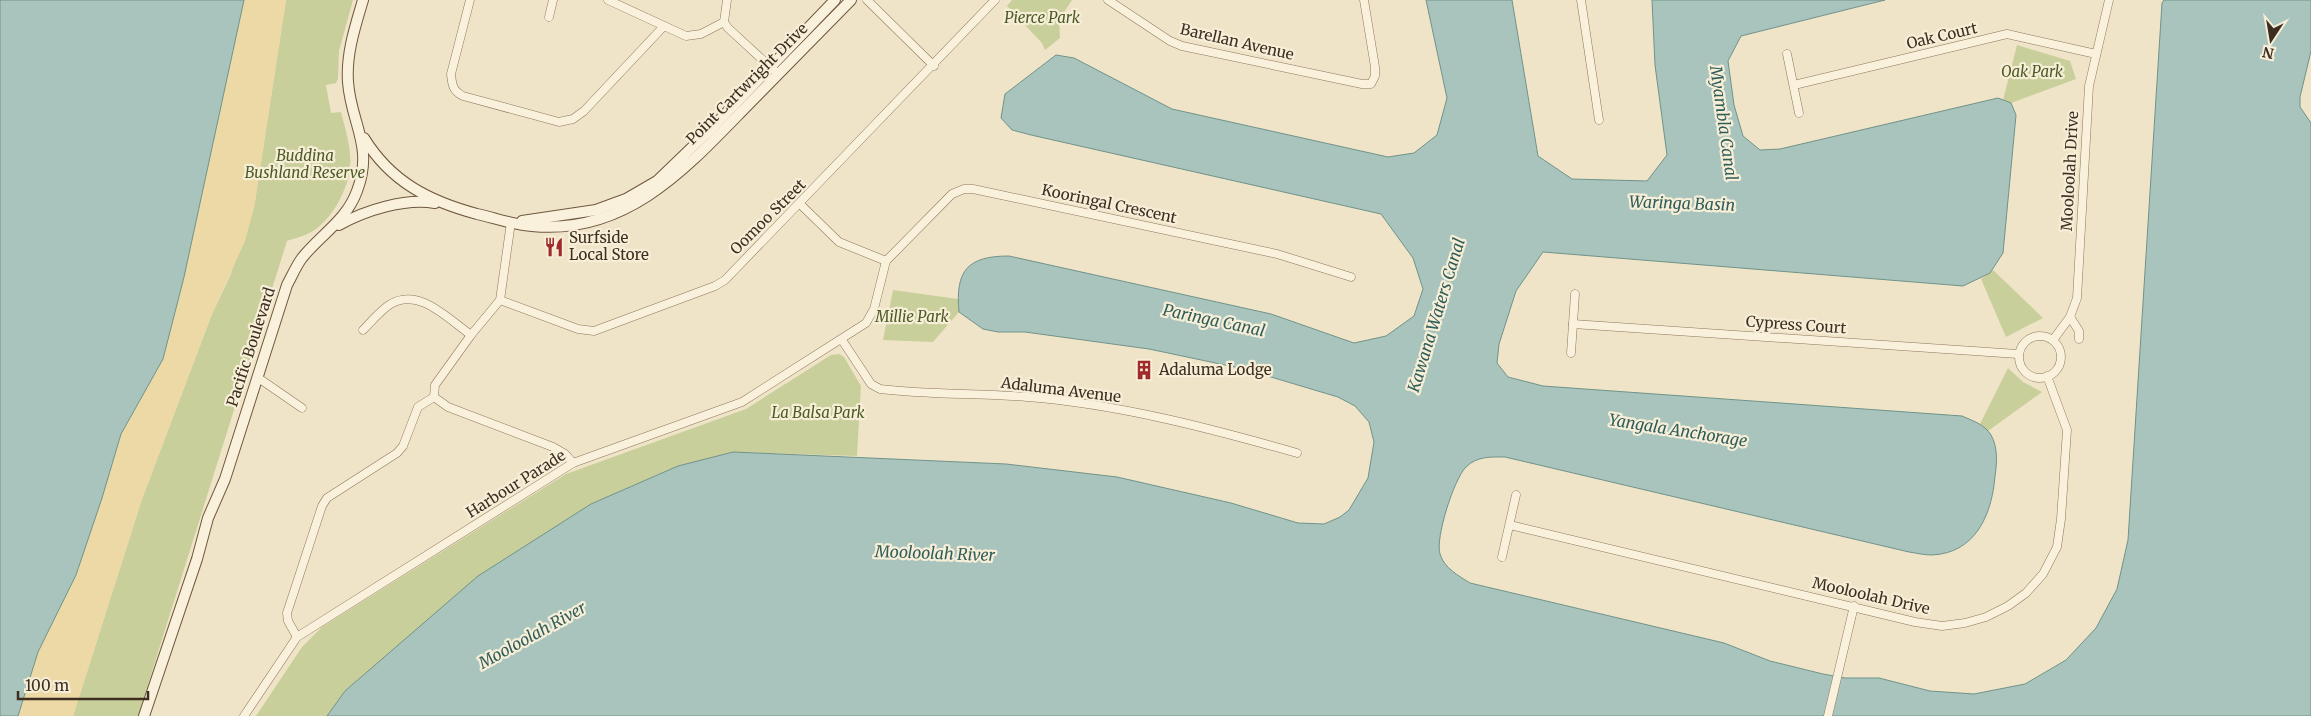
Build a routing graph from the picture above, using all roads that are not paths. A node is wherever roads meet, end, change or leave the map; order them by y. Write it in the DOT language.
graph roads {
  1 [pos="363,0"];
  2 [pos="470,0"];
  3 [pos="554,0"];
  4 [pos="608,0"];
  5 [pos="727,0"];
  6 [pos="835,0"];
  7 [pos="851,0"];
  8 [pos="867,0"];
  9 [pos="995,0"];
  10 [pos="1108,0"];
  11 [pos="1364,0"];
  12 [pos="1581,0"];
  13 [pos="2109,0"];
  14 [pos="549,17"];
  15 [pos="724,22"];
  16 [pos="664,26"];
  17 [pos="1787,54"];
  18 [pos="2096,54"];
  19 [pos="934,66"];
  20 [pos="774,71"];
  21 [pos="1794,85"];
  22 [pos="1799,113"];
  23 [pos="1599,120"];
  24 [pos="361,133"];
  25 [pos="800,204"];
  26 [pos="454,208"];
  27 [pos="511,222"];
  28 [pos="334,228"];
  29 [pos="886,261"];
  30 [pos="1350,276"];
  31 [pos="1575,294"];
  32 [pos="500,300"];
  33 [pos="2070,317"];
  34 [pos="1572,324"];
  35 [pos="363,330"];
  36 [pos="471,335"];
  37 [pos="2078,339"];
  38 [pos="842,340"];
  39 [pos="2053,340"];
  40 [pos="1571,353"];
  41 [pos="2018,354"];
  42 [pos="2047,376"];
  43 [pos="257,377"];
  44 [pos="434,397"];
  45 [pos="302,408"];
  46 [pos="1297,453"];
  47 [pos="573,463"];
  48 [pos="1516,494"];
  49 [pos="1510,525"];
  50 [pos="1502,557"];
  51 [pos="1854,606"];
  52 [pos="297,636"];
  53 [pos="144,716"];
  54 [pos="244,716"];
  55 [pos="1828,716"];
  1 -- 24 [label="main road, Pacific Boulevard"];
  2 -- 16 [label="street"];
  3 -- 14 [label="street"];
  4 -- 16 [label="street"];
  5 -- 15 [label="street"];
  6 -- 20 [label="main road, Point Cartwright Drive"];
  7 -- 20 [label="main road, Point Cartwright Drive"];
  8 -- 19 [label="street"];
  9 -- 19 [label="street, Oomoo Street"];
  10 -- 11 [label="street, Barellan Avenue"];
  12 -- 23 [label="street"];
  13 -- 18 [label="street, Mooloolah Drive"];
  15 -- 16 [label="street"];
  15 -- 20 [label="street"];
  17 -- 21 [label="street"];
  18 -- 21 [label="street, Oak Court"];
  18 -- 33 [label="street, Mooloolah Drive"];
  19 -- 25 [label="street, Oomoo Street"];
  20 -- 27 [label="main road, Point Cartwright Drive"];
  21 -- 22 [label="street"];
  24 -- 26 [label="main road, Point Cartwright Drive"];
  24 -- 28 [label="main road, Pacific Boulevard"];
  25 -- 29 [label="street"];
  25 -- 32 [label="street, Oomoo Street"];
  26 -- 27 [label="main road, Point Cartwright Drive"];
  26 -- 28 [label="main road, Point Cartwright Drive"];
  27 -- 32 [label="street"];
  28 -- 43 [label="main road, Pacific Boulevard"];
  29 -- 30 [label="street, Kooringal Crescent"];
  29 -- 38 [label="street, Harbour Parade"];
  31 -- 34 [label="street"];
  32 -- 36 [label="street"];
  33 -- 37 [label="street"];
  33 -- 39 [label="street, Mooloolah Drive"];
  34 -- 40 [label="street"];
  34 -- 41 [label="street, Cypress Court"];
  35 -- 36 [label="street"];
  36 -- 44 [label="street"];
  38 -- 46 [label="street, Adaluma Avenue"];
  38 -- 47 [label="street, Harbour Parade"];
  39 -- 41 [label="street"];
  39 -- 42 [label="street"];
  41 -- 42 [label="street"];
  42 -- 51 [label="street, Mooloolah Drive"];
  43 -- 45 [label="street"];
  43 -- 53 [label="main road, Pacific Boulevard"];
  44 -- 47 [label="street"];
  44 -- 52 [label="street"];
  47 -- 52 [label="street, Harbour Parade"];
  48 -- 49 [label="street"];
  49 -- 50 [label="street"];
  49 -- 51 [label="street, Mooloolah Drive"];
  51 -- 55 [label="street"];
  52 -- 54 [label="street, Harbour Parade"];
}
